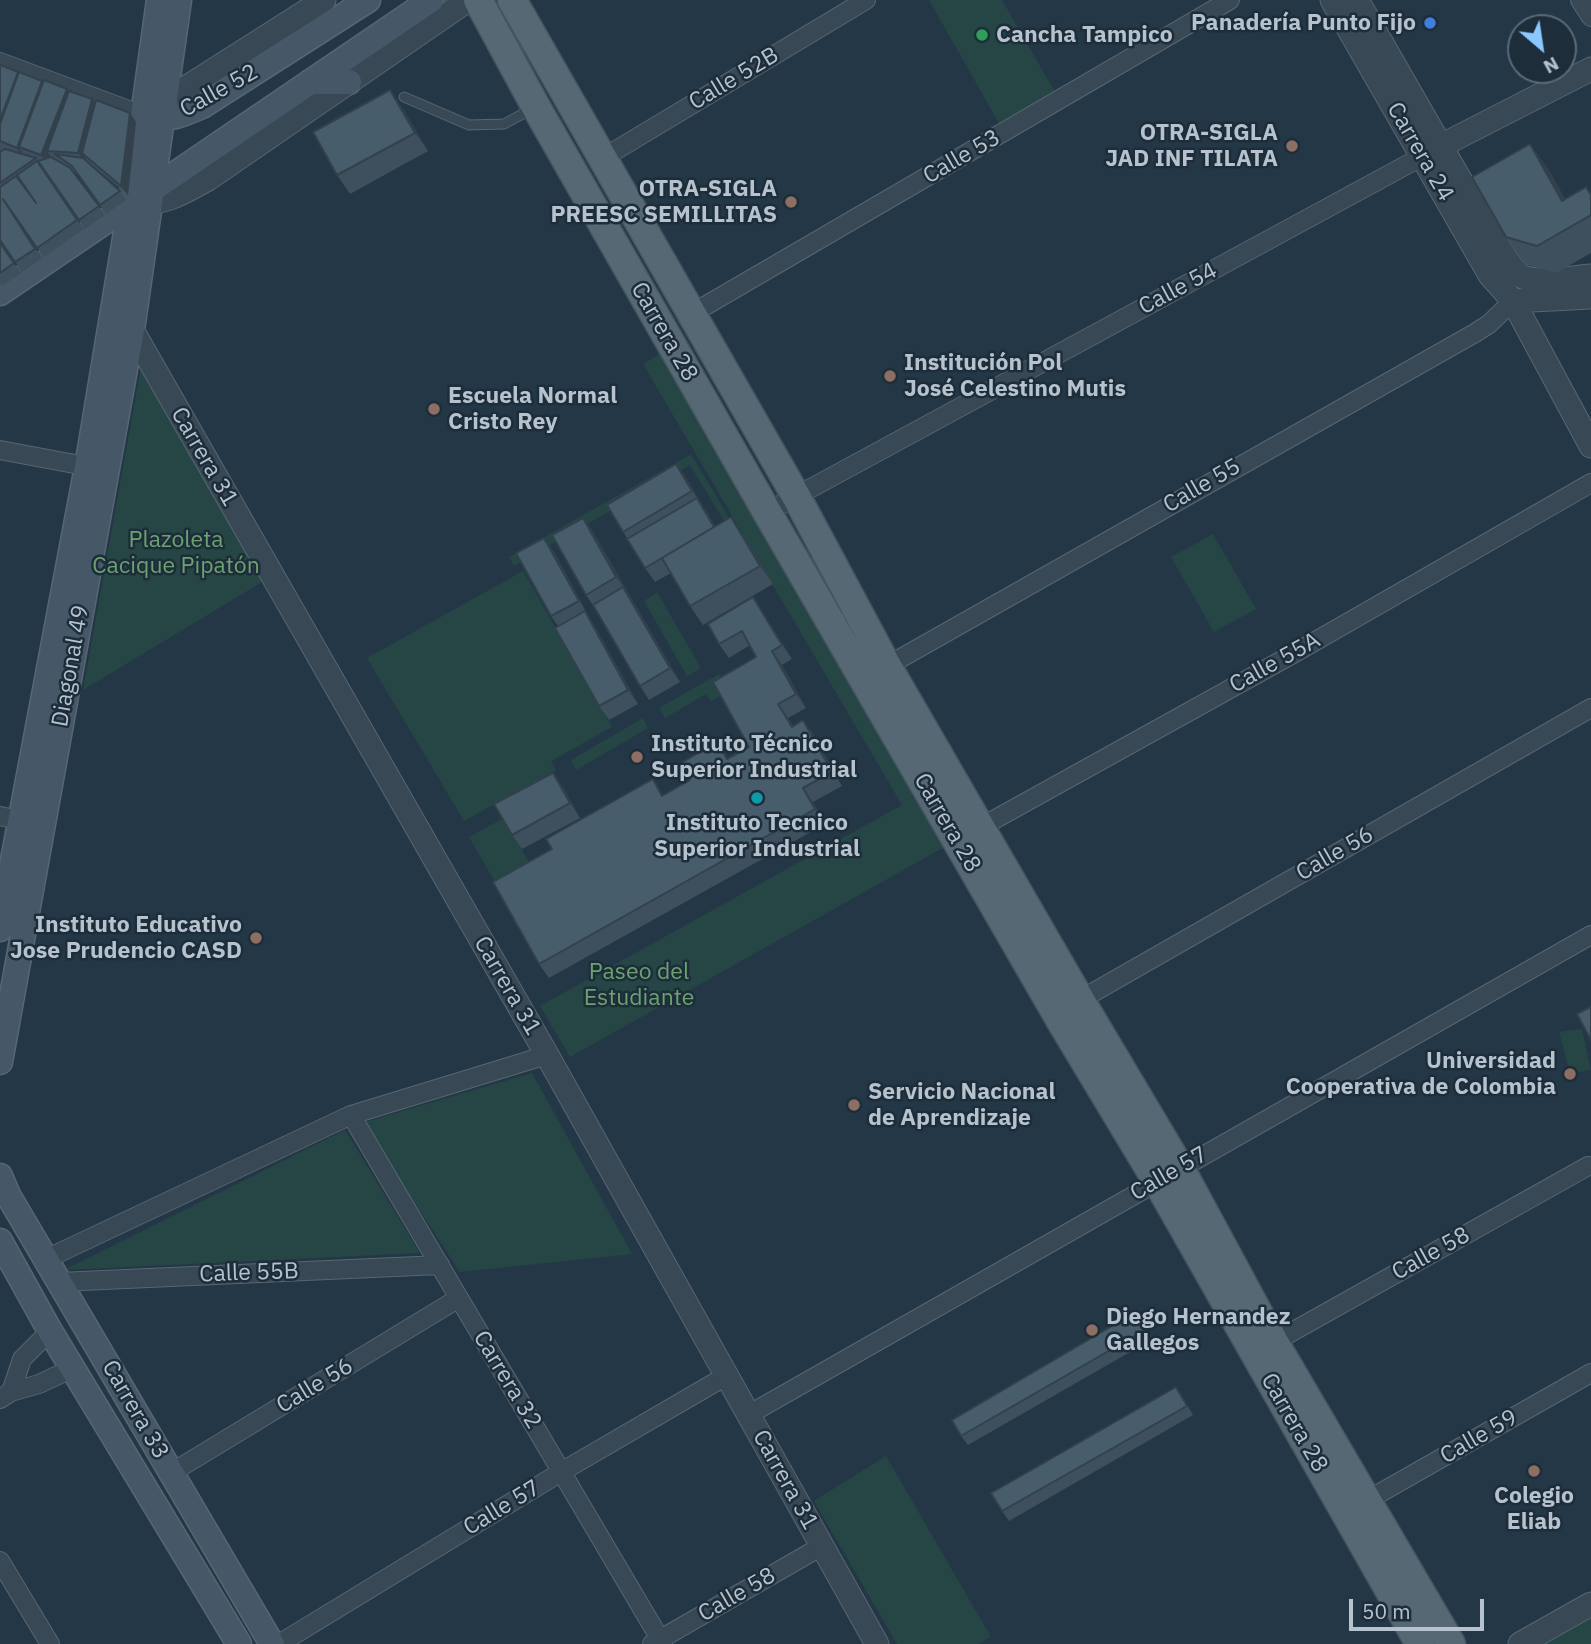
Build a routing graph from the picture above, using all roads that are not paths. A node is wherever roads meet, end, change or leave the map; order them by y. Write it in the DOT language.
graph roads {
  1 [pos="159,0"];
  2 [pos="179,0"];
  3 [pos="324,0"];
  4 [pos="368,0"];
  5 [pos="431,0"];
  6 [pos="468,0"];
  7 [pos="478,0"];
  8 [pos="512,0"];
  9 [pos="866,0"];
  10 [pos="1230,0"];
  11 [pos="1332,0"];
  12 [pos="1357,0"];
  13 [pos="1580,0"];
  14 [pos="1591,17"];
  15 [pos="0,62"];
  16 [pos="1591,69"];
  17 [pos="310,82"];
  18 [pos="349,82"];
  19 [pos="404,97"];
  20 [pos="536,107"];
  21 [pos="156,113"];
  22 [pos="1432,151"];
  23 [pos="603,158"];
  24 [pos="144,199"];
  25 [pos="1523,276"];
  26 [pos="1591,276"];
  27 [pos="1,291"];
  28 [pos="1591,297"];
  29 [pos="1513,301"];
  30 [pos="693,313"];
  31 [pos="132,330"];
  32 [pos="1591,446"];
  33 [pos="0,450"];
  34 [pos="97,469"];
  35 [pos="1591,483"];
  36 [pos="796,496"];
  37 [pos="767,512"];
  38 [pos="887,666"];
  39 [pos="1591,708"];
  40 [pos="10,818"];
  41 [pos="982,827"];
  42 [pos="957,840"];
  43 [pos="0,929"];
  44 [pos="1591,935"];
  45 [pos="1080,1000"];
  46 [pos="547,1055"];
  47 [pos="0,1062"];
  48 [pos="351,1115"];
  49 [pos="1588,1166"];
  50 [pos="1169,1174"];
  51 [pos="0,1176"];
  52 [pos="0,1241"];
  53 [pos="46,1259"];
  54 [pos="440,1265"];
  55 [pos="59,1282"];
  56 [pos="29,1293"];
  57 [pos="459,1298"];
  58 [pos="79,1316"];
  59 [pos="50,1331"];
  60 [pos="1273,1342"];
  61 [pos="74,1368"];
  62 [pos="1591,1373"];
  63 [pos="0,1374"];
  64 [pos="726,1376"];
  65 [pos="6,1396"];
  66 [pos="748,1415"];
  67 [pos="561,1472"];
  68 [pos="171,1473"];
  69 [pos="1366,1501"];
  70 [pos="822,1546"];
  71 [pos="0,1560"];
  72 [pos="1591,1604"];
  73 [pos="658,1642"];
  74 [pos="50,1644"];
  75 [pos="239,1644"];
  76 [pos="272,1644"];
  77 [pos="279,1644"];
  78 [pos="877,1644"];
  79 [pos="1420,1644"];
  80 [pos="1451,1644"];
  81 [pos="1520,1644"];
  1 -- 21 [label="main road"];
  2 -- 21 [label="main road"];
  3 -- 21 [label="street, Calle 52"];
  4 -- 21 [label="main road, Calle 52"];
  5 -- 17 [label="main road, Calle 52"];
  6 -- 18 [label="street, Calle 52"];
  7 -- 20 [label="main road, Carrera 28"];
  8 -- 23 [label="main road, Carrera 28"];
  9 -- 23 [label="street, Calle 52B"];
  10 -- 30 [label="street, Calle 53"];
  11 -- 22 [label="street, Carrera 24"];
  12 -- 22 [label="street, Carrera 24"];
  13 -- 14 [label="street"];
  15 -- 21 [label="street"];
  16 -- 22 [label="street, Calle 54"];
  17 -- 18 [label="main road"];
  17 -- 24 [label="main road, Calle 52"];
  18 -- 24 [label="street, Calle 52"];
  19 -- 20 [label="lane"];
  20 -- 37 [label="main road, Carrera 28"];
  21 -- 24 [label="main road, Diagonal 49"];
  22 -- 25 [label="street, Carrera 24"];
  22 -- 29 [label="street, Carrera 24"];
  22 -- 36 [label="street, Calle 54"];
  23 -- 30 [label="main road, Carrera 28"];
  24 -- 27 [label="main road, Calle 52"];
  24 -- 31 [label="main road, Diagonal 49"];
  24 -- 34 [label="main road, Diagonal 49"];
  25 -- 26 [label="street"];
  25 -- 29 [label="street"];
  28 -- 29 [label="street"];
  29 -- 32 [label="street, Carrera 24"];
  29 -- 38 [label="street, Calle 55"];
  30 -- 36 [label="main road, Carrera 28"];
  31 -- 34 [label="main road, Diagonal 49"];
  31 -- 46 [label="street, Carrera 31"];
  33 -- 34 [label="street"];
  34 -- 40 [label="main road, Diagonal 49"];
  34 -- 47 [label="main road, Diagonal 49"];
  35 -- 41 [label="street, Calle 55A"];
  36 -- 37 [label="street, Calle 54"];
  36 -- 38 [label="main road, Carrera 28"];
  37 -- 42 [label="main road, Carrera 28"];
  38 -- 41 [label="main road, Carrera 28"];
  39 -- 45 [label="street, Calle 56"];
  40 -- 43 [label="main road, Diagonal 49"];
  41 -- 42 [label="street, Calle 55A"];
  41 -- 45 [label="main road, Carrera 28"];
  42 -- 50 [label="main road, Carrera 28"];
  44 -- 50 [label="street, Calle 57"];
  45 -- 50 [label="main road, Carrera 28"];
  46 -- 48 [label="street"];
  46 -- 64 [label="street, Carrera 31"];
  48 -- 53 [label="street"];
  48 -- 54 [label="street, Carrera 32"];
  49 -- 60 [label="street, Calle 58"];
  50 -- 60 [label="main road, Carrera 28"];
  50 -- 66 [label="street, Calle 57"];
  50 -- 79 [label="main road, Carrera 28"];
  51 -- 53 [label="main road, Carrera 33"];
  52 -- 56 [label="main road, Carrera 33"];
  53 -- 55 [label="main road, Carrera 33"];
  54 -- 55 [label="street, Calle 55B"];
  54 -- 57 [label="street, Carrera 32"];
  55 -- 56 [label="main road"];
  55 -- 58 [label="main road, Carrera 33"];
  56 -- 59 [label="main road, Carrera 33"];
  57 -- 67 [label="street, Carrera 32"];
  57 -- 68 [label="street, Calle 56"];
  58 -- 59 [label="main road"];
  58 -- 68 [label="main road, Carrera 33"];
  59 -- 61 [label="main road, Carrera 33"];
  59 -- 65 [label="street"];
  60 -- 69 [label="main road, Carrera 28"];
  61 -- 65 [label="street"];
  61 -- 75 [label="main road, Carrera 33"];
  62 -- 69 [label="street, Calle 59"];
  63 -- 65 [label="street"];
  64 -- 66 [label="street, Carrera 31"];
  64 -- 67 [label="street, Calle 57"];
  66 -- 70 [label="street, Carrera 31"];
  67 -- 73 [label="street, Carrera 32"];
  67 -- 77 [label="street, Calle 57"];
  68 -- 76 [label="main road, Carrera 33"];
  69 -- 80 [label="main road, Carrera 28"];
  70 -- 73 [label="street, Calle 58"];
  70 -- 78 [label="street, Carrera 31"];
  71 -- 74 [label="street"];
  72 -- 81 [label="street"];
}
